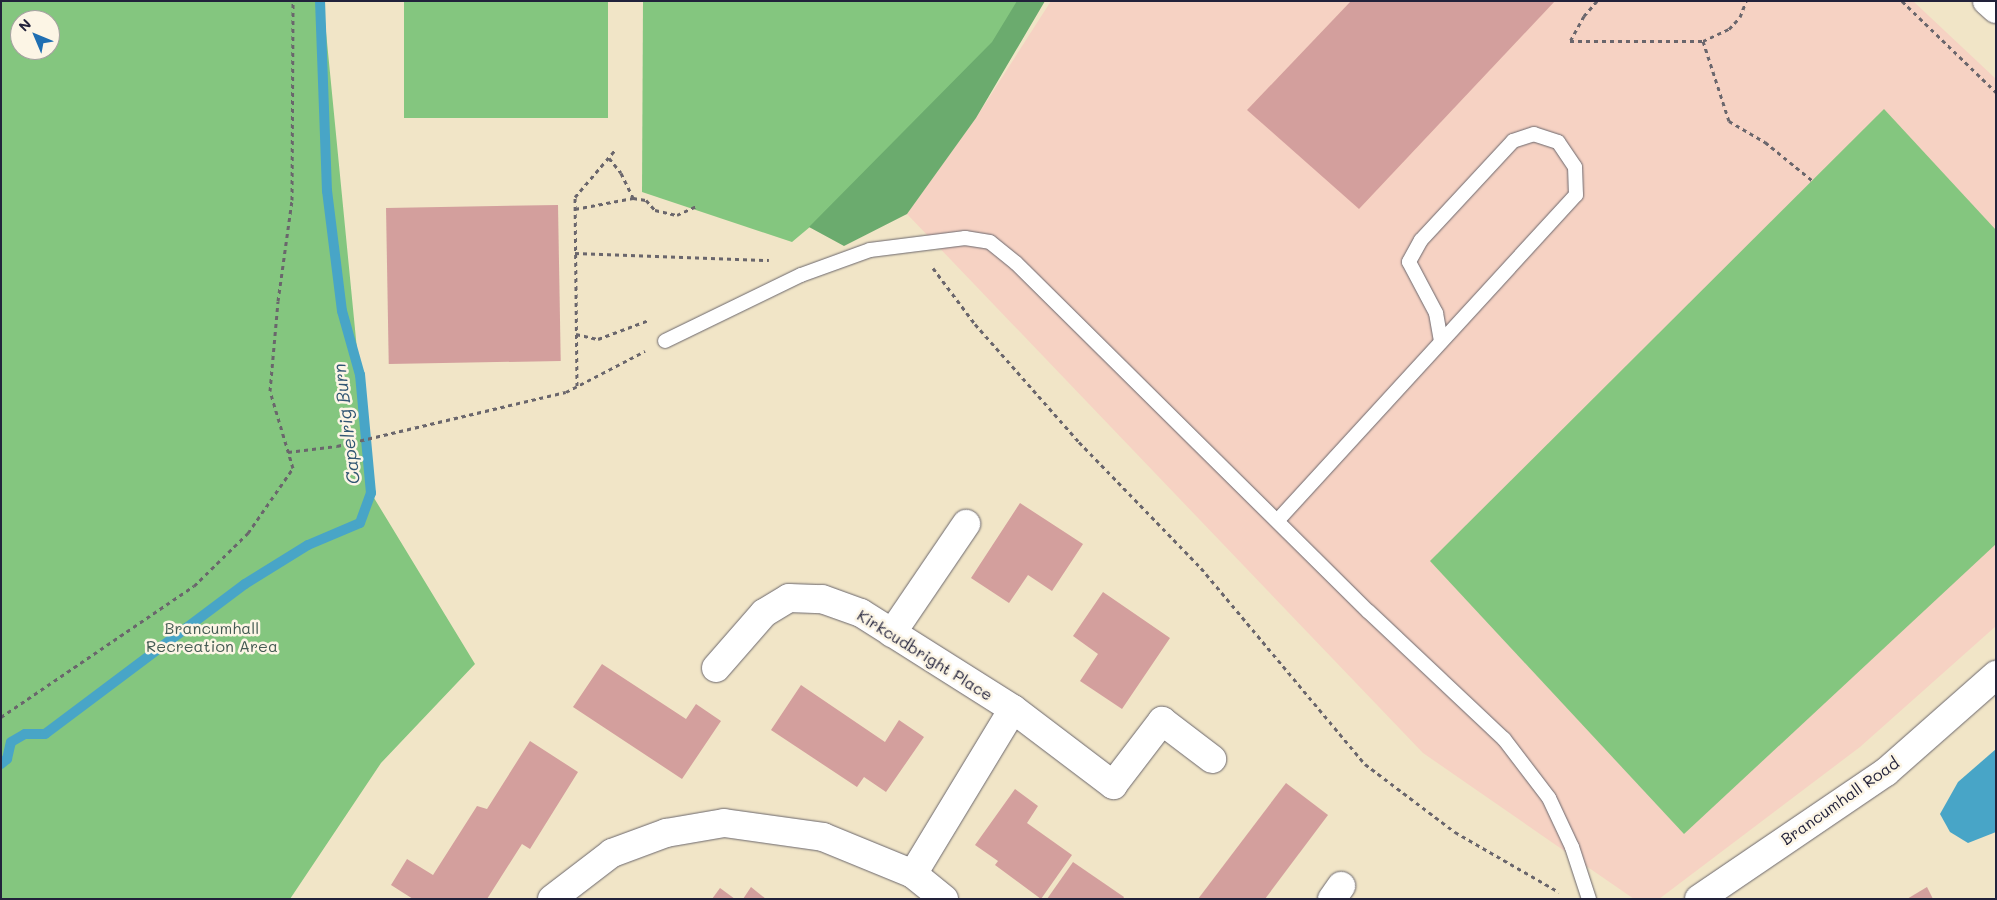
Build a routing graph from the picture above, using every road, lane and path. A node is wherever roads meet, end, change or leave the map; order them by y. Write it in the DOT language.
graph roads {
  1 [pos="293,1"];
  2 [pos="1597,1"];
  3 [pos="1746,1"];
  4 [pos="1902,1"];
  5 [pos="1988,1"];
  6 [pos="1996,9"];
  7 [pos="1703,41"];
  8 [pos="1996,92"];
  9 [pos="616,149"];
  10 [pos="608,157"];
  11 [pos="1813,181"];
  12 [pos="632,198"];
  13 [pos="698,205"];
  14 [pos="575,209"];
  15 [pos="922,244"];
  16 [pos="575,253"];
  17 [pos="777,260"];
  18 [pos="1441,340"];
  19 [pos="665,341"];
  20 [pos="577,386"];
  21 [pos="288,452"];
  22 [pos="1278,520"];
  23 [pos="966,524"];
  24 [pos="892,633"];
  25 [pos="716,668"];
  26 [pos="1996,675"];
  27 [pos="1013,710"];
  28 [pos="1,717"];
  29 [pos="1212,759"];
  30 [pos="913,874"];
  31 [pos="1563,894"];
  32 [pos="552,899"];
  33 [pos="944,899"];
  34 [pos="1589,899"];
  35 [pos="1699,899"];
  1 -- 21 [label="path"];
  2 -- 7 [label="path"];
  3 -- 7 [label="path"];
  4 -- 8 [label="path"];
  5 -- 6 [label="street"];
  7 -- 11 [label="path"];
  9 -- 10 [label="path"];
  10 -- 12 [label="path"];
  10 -- 14 [label="path"];
  12 -- 13 [label="path"];
  12 -- 14 [label="path"];
  14 -- 16 [label="path"];
  15 -- 19 [label="lane"];
  15 -- 22 [label="lane"];
  15 -- 31 [label="path"];
  16 -- 17 [label="path"];
  16 -- 20 [label="path"];
  18 -- 18 [label="lane"];
  18 -- 22 [label="lane"];
  19 -- 20 [label="path"];
  20 -- 21 [label="path"];
  21 -- 28 [label="path"];
  22 -- 34 [label="lane"];
  23 -- 24 [label="street"];
  24 -- 25 [label="street, Kirkcudbright Place"];
  24 -- 27 [label="street, Kirkcudbright Place"];
  26 -- 35 [label="street, Brancumhall Road"];
  27 -- 29 [label="street, Kirkcudbright Place"];
  27 -- 30 [label="street"];
  30 -- 32 [label="street"];
  30 -- 33 [label="street"];
}
